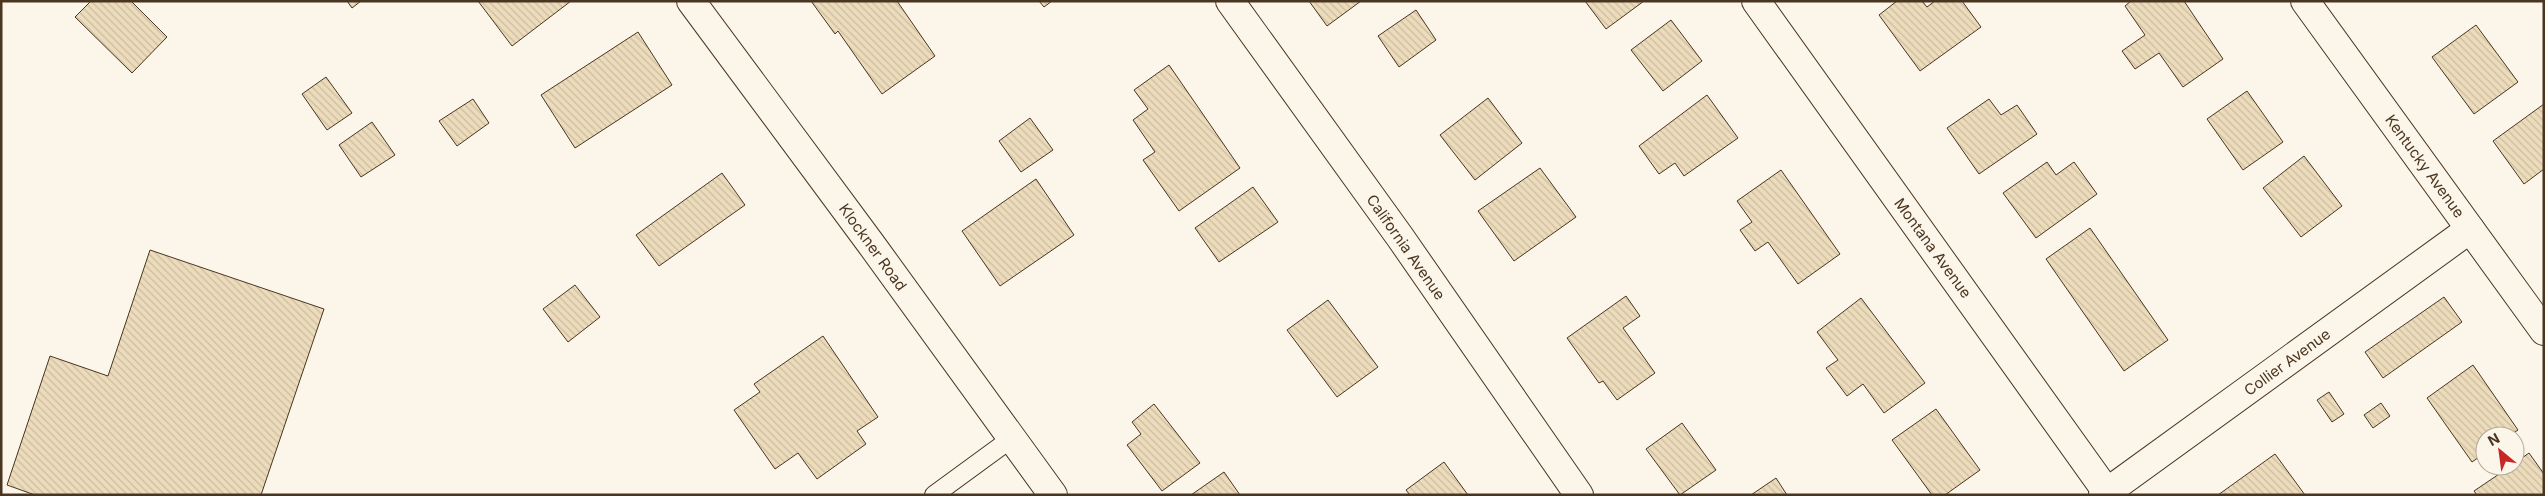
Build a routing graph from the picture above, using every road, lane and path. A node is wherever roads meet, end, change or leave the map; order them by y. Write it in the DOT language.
graph roads {
  1 [pos="691,1"];
  2 [pos="1230,1"];
  3 [pos="1756,1"];
  4 [pos="2305,1"];
  5 [pos="2470,229"];
  6 [pos="2544,331"];
  7 [pos="1012,438"];
  8 [pos="2106,494"];
  9 [pos="934,495"];
  10 [pos="1053,495"];
  11 [pos="1579,495"];
  1 -- 7 [label="street, Klockner Road"];
  2 -- 11 [label="street, California Avenue"];
  3 -- 8 [label="street, Montana Avenue"];
  4 -- 5 [label="street, Kentucky Avenue"];
  5 -- 6 [label="street, Kentucky Avenue"];
  5 -- 8 [label="street, Collier Avenue"];
  7 -- 9 [label="lane"];
  7 -- 10 [label="street, Klockner Road"];
}
